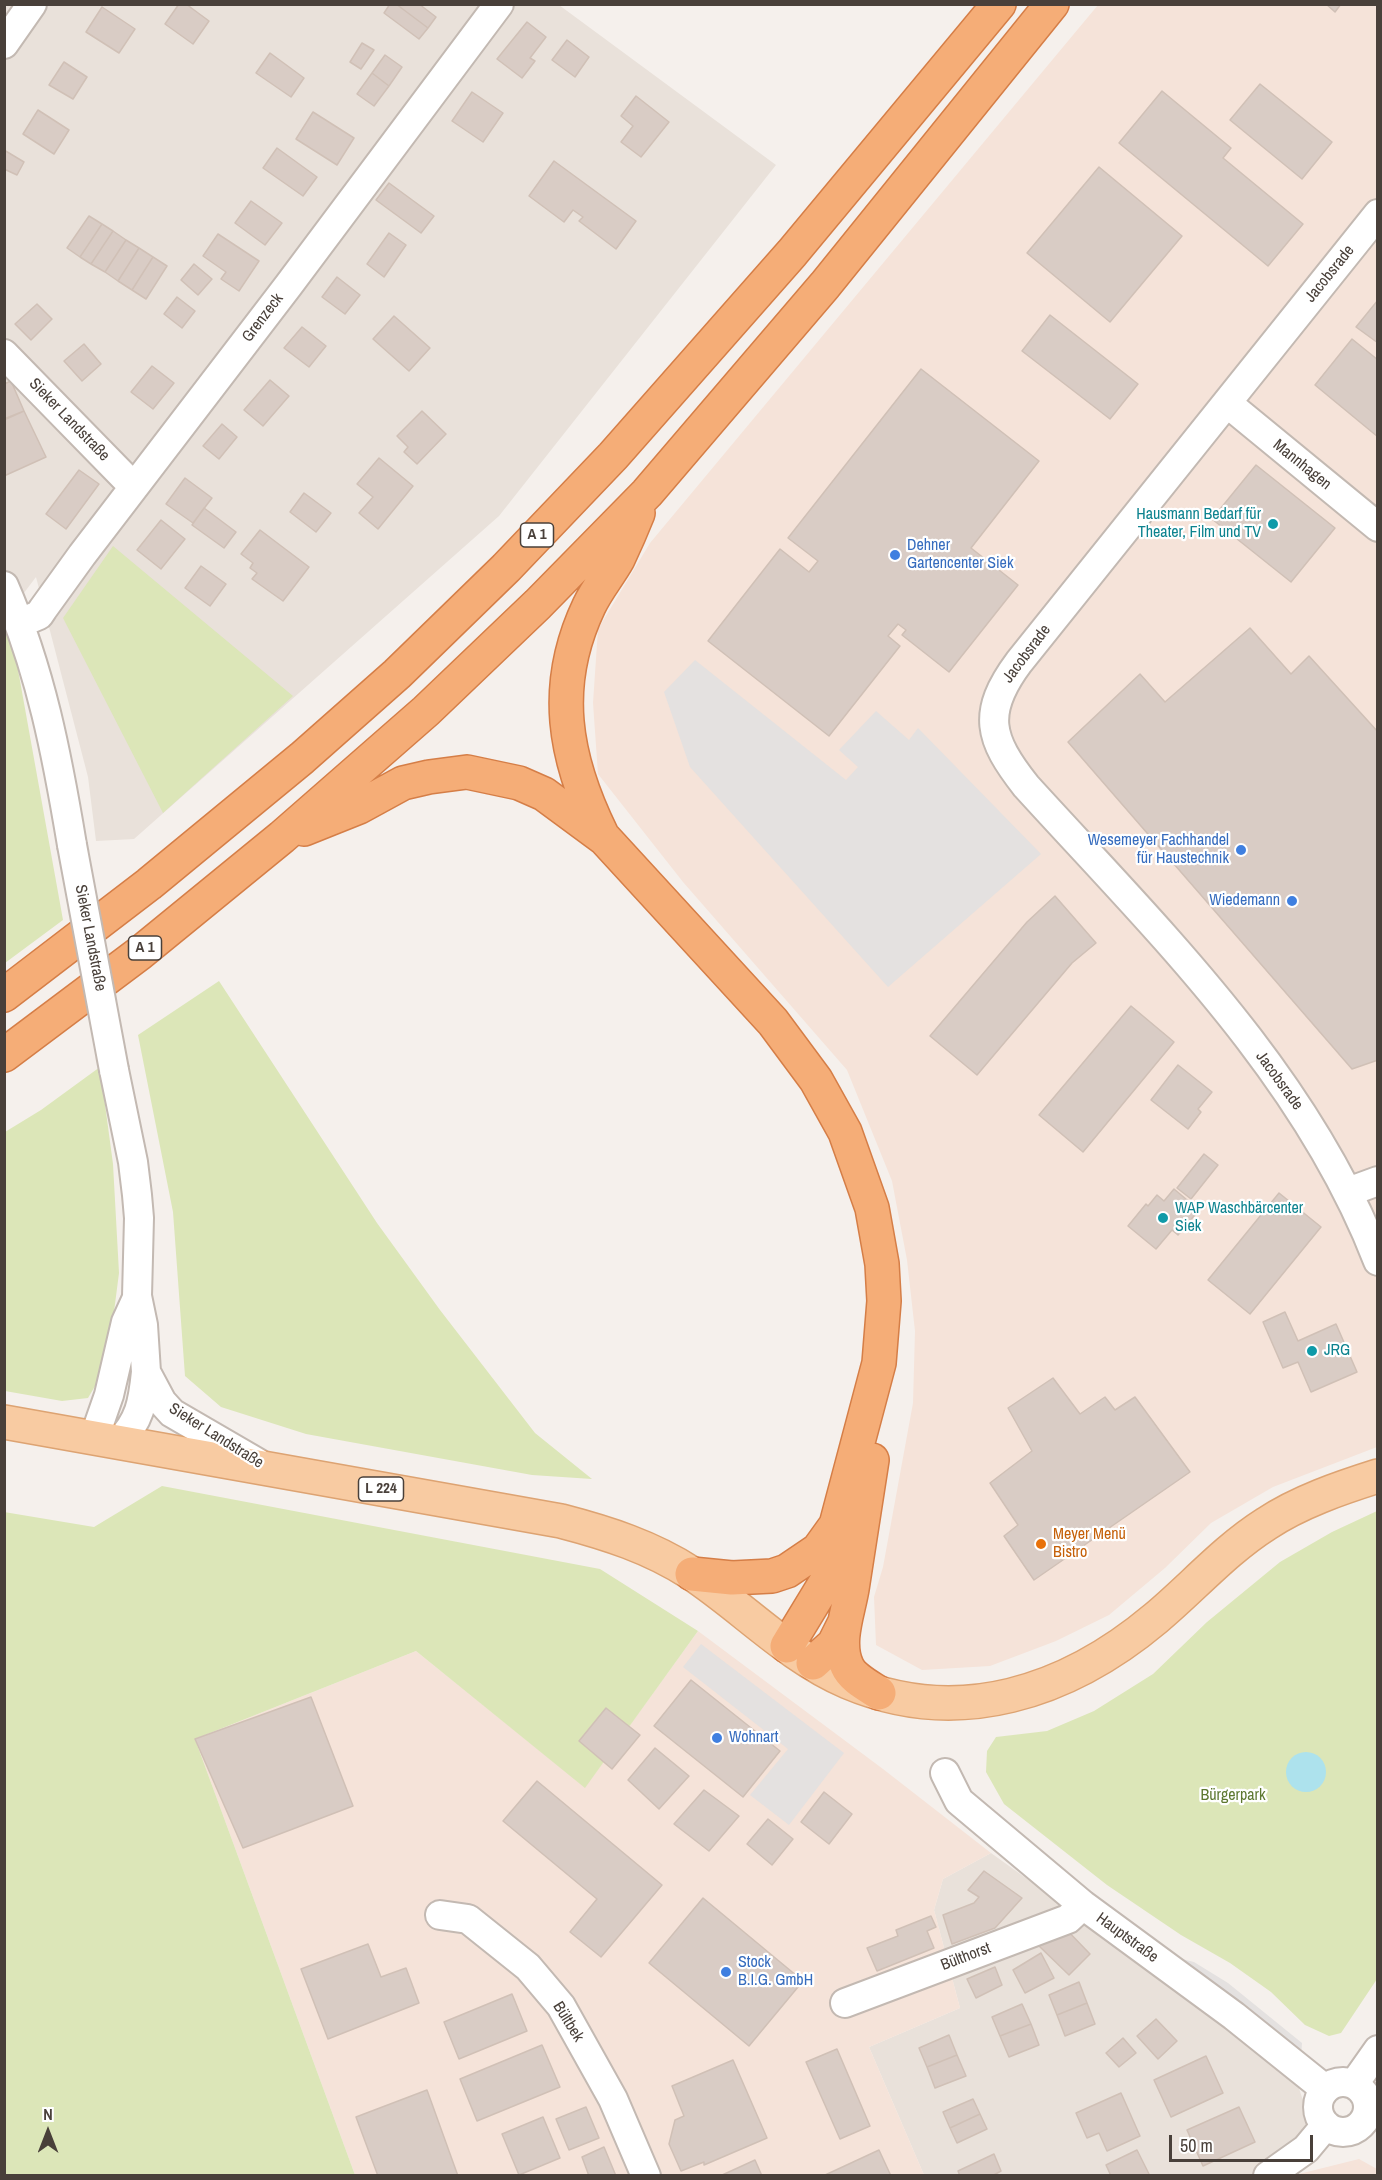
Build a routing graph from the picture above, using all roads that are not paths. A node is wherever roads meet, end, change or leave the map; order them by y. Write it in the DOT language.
graph roads {
  1 [pos="32,4"];
  2 [pos="499,4"];
  3 [pos="999,4"];
  4 [pos="1052,4"];
  5 [pos="4,44"];
  6 [pos="1377,214"];
  7 [pos="4,354"];
  8 [pos="1227,403"];
  9 [pos="134,487"];
  10 [pos="647,493"];
  11 [pos="1377,527"];
  12 [pos="4,586"];
  13 [pos="20,623"];
  14 [pos="282,837"];
  15 [pos="604,839"];
  16 [pos="4,995"];
  17 [pos="4,1055"];
  18 [pos="1377,1181"];
  19 [pos="1348,1192"];
  20 [pos="1377,1261"];
  21 [pos="137,1296"];
  22 [pos="879,1363"];
  23 [pos="146,1372"];
  24 [pos="864,1413"];
  25 [pos="4,1422"];
  26 [pos="106,1441"];
  27 [pos="268,1469"];
  28 [pos="1377,1476"];
  29 [pos="692,1574"];
  30 [pos="844,1624"];
  31 [pos="800,1654"];
  32 [pos="879,1693"];
  33 [pos="945,1773"];
  34 [pos="1083,1905"];
  35 [pos="440,1915"];
  36 [pos="845,2003"];
  37 [pos="1377,2050"];
  38 [pos="1354,2084"];
  39 [pos="1325,2090"];
  40 [pos="1326,2125"];
  41 [pos="1370,2128"];
  42 [pos="646,2175"];
  43 [pos="1268,2175"];
  1 -- 5 [label="street"];
  2 -- 9 [label="street, Grenzeck"];
  3 -- 16 [label="highway, A 1"];
  4 -- 10 [label="highway, A 1"];
  6 -- 8 [label="street, Jacobsrade"];
  7 -- 9 [label="street, Sieker Landstraße"];
  8 -- 11 [label="street, Mannhagen"];
  8 -- 19 [label="street, Jacobsrade"];
  9 -- 13 [label="street, Grenzeck"];
  10 -- 14 [label="highway, A 1"];
  10 -- 15 [label="highway"];
  12 -- 13 [label="street, Sieker Landstraße"];
  13 -- 21 [label="street, Sieker Landstraße, bridge"];
  14 -- 15 [label="highway"];
  14 -- 17 [label="highway, A 1"];
  15 -- 22 [label="highway"];
  18 -- 19 [label="street"];
  19 -- 20 [label="street, Jacobsrade"];
  21 -- 23 [label="street, Sieker Landstraße"];
  21 -- 26 [label="street, Sieker Landstraße"];
  22 -- 24 [label="highway"];
  22 -- 30 [label="highway"];
  23 -- 26 [label="street, Sieker Landstraße"];
  23 -- 27 [label="street, Sieker Landstraße"];
  24 -- 29 [label="highway"];
  24 -- 31 [label="highway"];
  25 -- 26 [label="main road, L 224"];
  26 -- 27 [label="main road, L 224"];
  27 -- 29 [label="main road, L 224"];
  28 -- 32 [label="main road, L 224"];
  29 -- 31 [label="main road, L 224"];
  30 -- 31 [label="highway"];
  30 -- 32 [label="highway"];
  31 -- 32 [label="main road, L 224"];
  33 -- 34 [label="street, Hauptstraße"];
  34 -- 36 [label="street, Bülthorst"];
  34 -- 39 [label="street, Hauptstraße"];
  35 -- 42 [label="street, Bültbek"];
  37 -- 38 [label="street"];
  38 -- 39 [label="street"];
  38 -- 41 [label="street"];
  39 -- 40 [label="street"];
  40 -- 41 [label="street"];
  40 -- 43 [label="street"];
}
